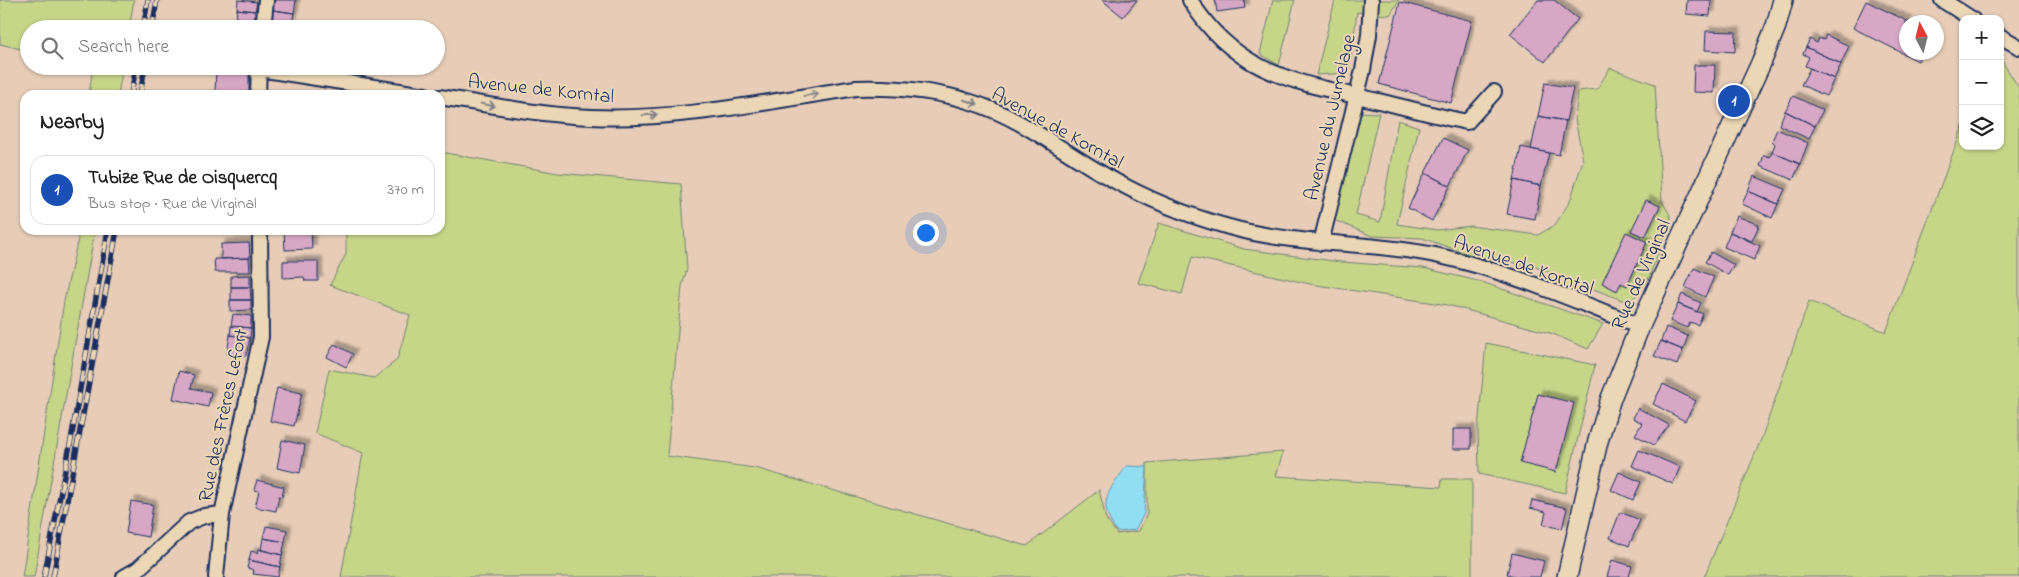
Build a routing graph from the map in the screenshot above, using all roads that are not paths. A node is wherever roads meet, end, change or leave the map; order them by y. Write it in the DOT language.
graph roads {
  1 [pos="266,0"];
  2 [pos="1190,0"];
  3 [pos="1371,0"];
  4 [pos="1783,0"];
  5 [pos="1942,0"];
  6 [pos="1966,15"];
  7 [pos="264,20"];
  8 [pos="2004,38"];
  9 [pos="2019,47"];
  10 [pos="259,75"];
  11 [pos="302,75"];
  12 [pos="258,90"];
  13 [pos="394,90"];
  14 [pos="1494,92"];
  15 [pos="1357,96"];
  16 [pos="445,98"];
  17 [pos="260,235"];
  18 [pos="1321,243"];
  19 [pos="1640,326"];
  20 [pos="222,514"];
  21 [pos="124,577"];
  22 [pos="216,577"];
  23 [pos="1567,577"];
  1 -- 7 [label="street"];
  2 -- 15 [label="street"];
  3 -- 15 [label="street, Avenue du Jumelage"];
  4 -- 19 [label="street, Rue de Virginal"];
  5 -- 6 [label="street"];
  8 -- 9 [label="street"];
  10 -- 12 [label="street"];
  11 -- 13 [label="street"];
  14 -- 15 [label="street"];
  15 -- 18 [label="street, Avenue du Jumelage"];
  16 -- 18 [label="street, Avenue de Korntal, one-way"];
  17 -- 20 [label="street, Rue des Frères Lefort"];
  18 -- 19 [label="street, Avenue de Korntal"];
  19 -- 23 [label="street, Rue de Virginal"];
  20 -- 21 [label="street"];
  20 -- 22 [label="street, Rue des Frères Lefort"];
}
